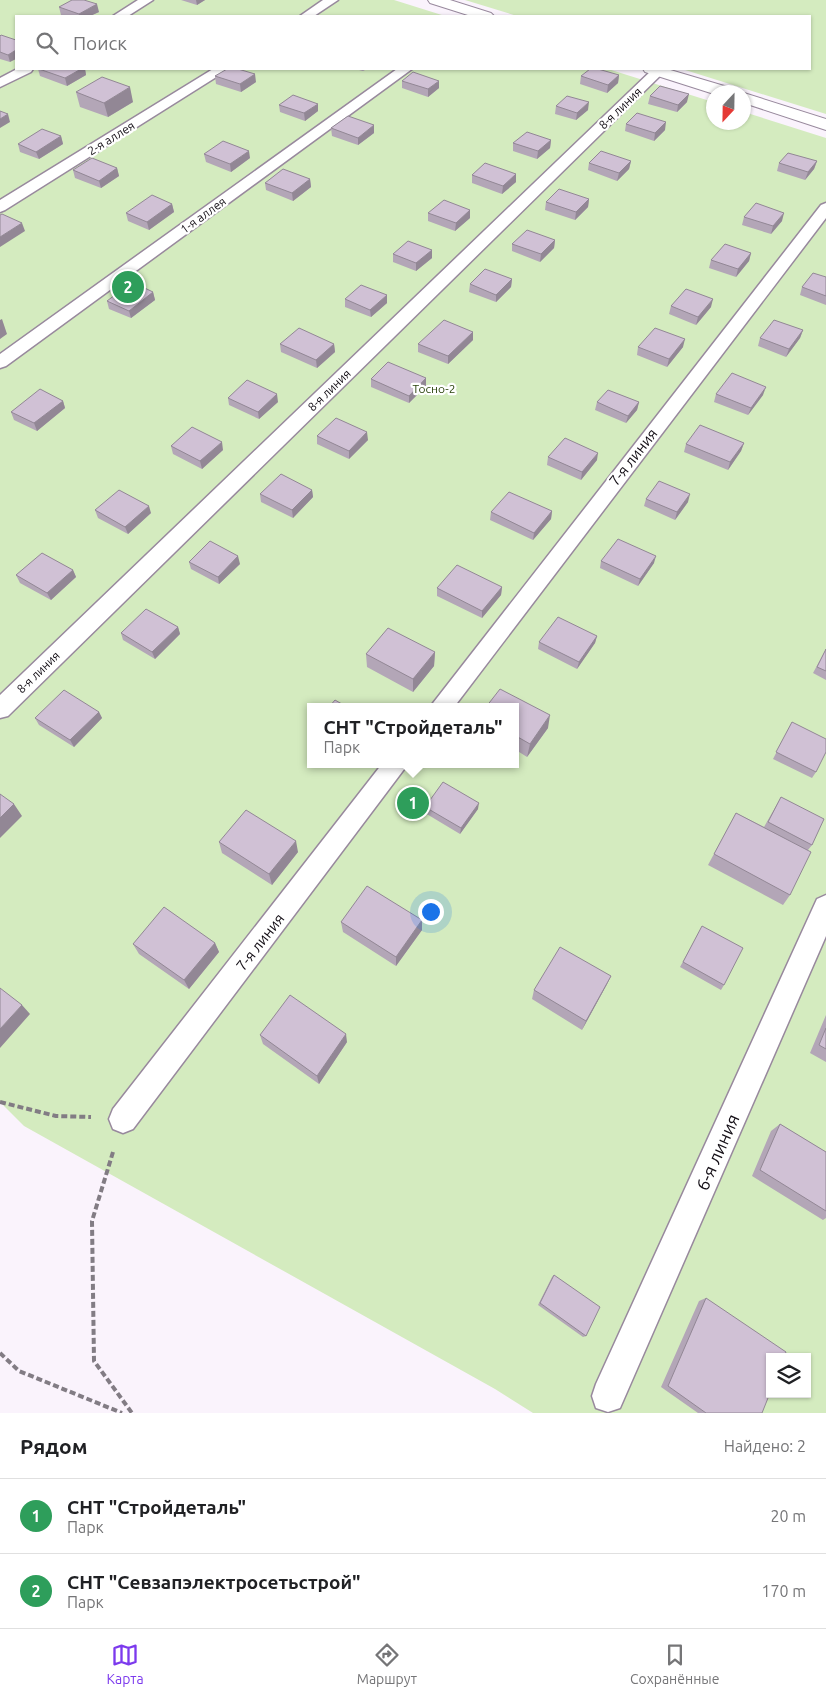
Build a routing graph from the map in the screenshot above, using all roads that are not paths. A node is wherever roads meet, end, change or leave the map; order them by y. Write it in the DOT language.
graph roads {
  1 [pos="147,0"];
  2 [pos="332,0"];
  3 [pos="435,0"];
  4 [pos="121,15"];
  5 [pos="308,15"];
  6 [pos="478,15"];
  7 [pos="24,70"];
  8 [pos="220,70"];
  9 [pos="404,70"];
  10 [pos="654,70"];
  11 [pos="0,83"];
  12 [pos="706,86"];
  13 [pos="751,100"];
  14 [pos="826,124"];
  15 [pos="0,207"];
  16 [pos="826,208"];
  17 [pos="0,362"];
  18 [pos="444,703"];
  19 [pos="0,709"];
  20 [pos="393,768"];
  21 [pos="826,908"];
  22 [pos="123,1119"];
  23 [pos="608,1396"];
  1 -- 4 [label="lane"];
  2 -- 5 [label="lane"];
  3 -- 6 [label="street"];
  7 -- 11 [label="lane"];
  8 -- 15 [label="lane, 2-я аллея"];
  9 -- 17 [label="lane, 1-я аллея"];
  10 -- 12 [label="street"];
  10 -- 19 [label="lane, 8-я линия"];
  13 -- 14 [label="street"];
  16 -- 18 [label="lane, 7-я линия"];
  20 -- 22 [label="lane, 7-я линия"];
  21 -- 23 [label="lane, 6-я линия"];
}
